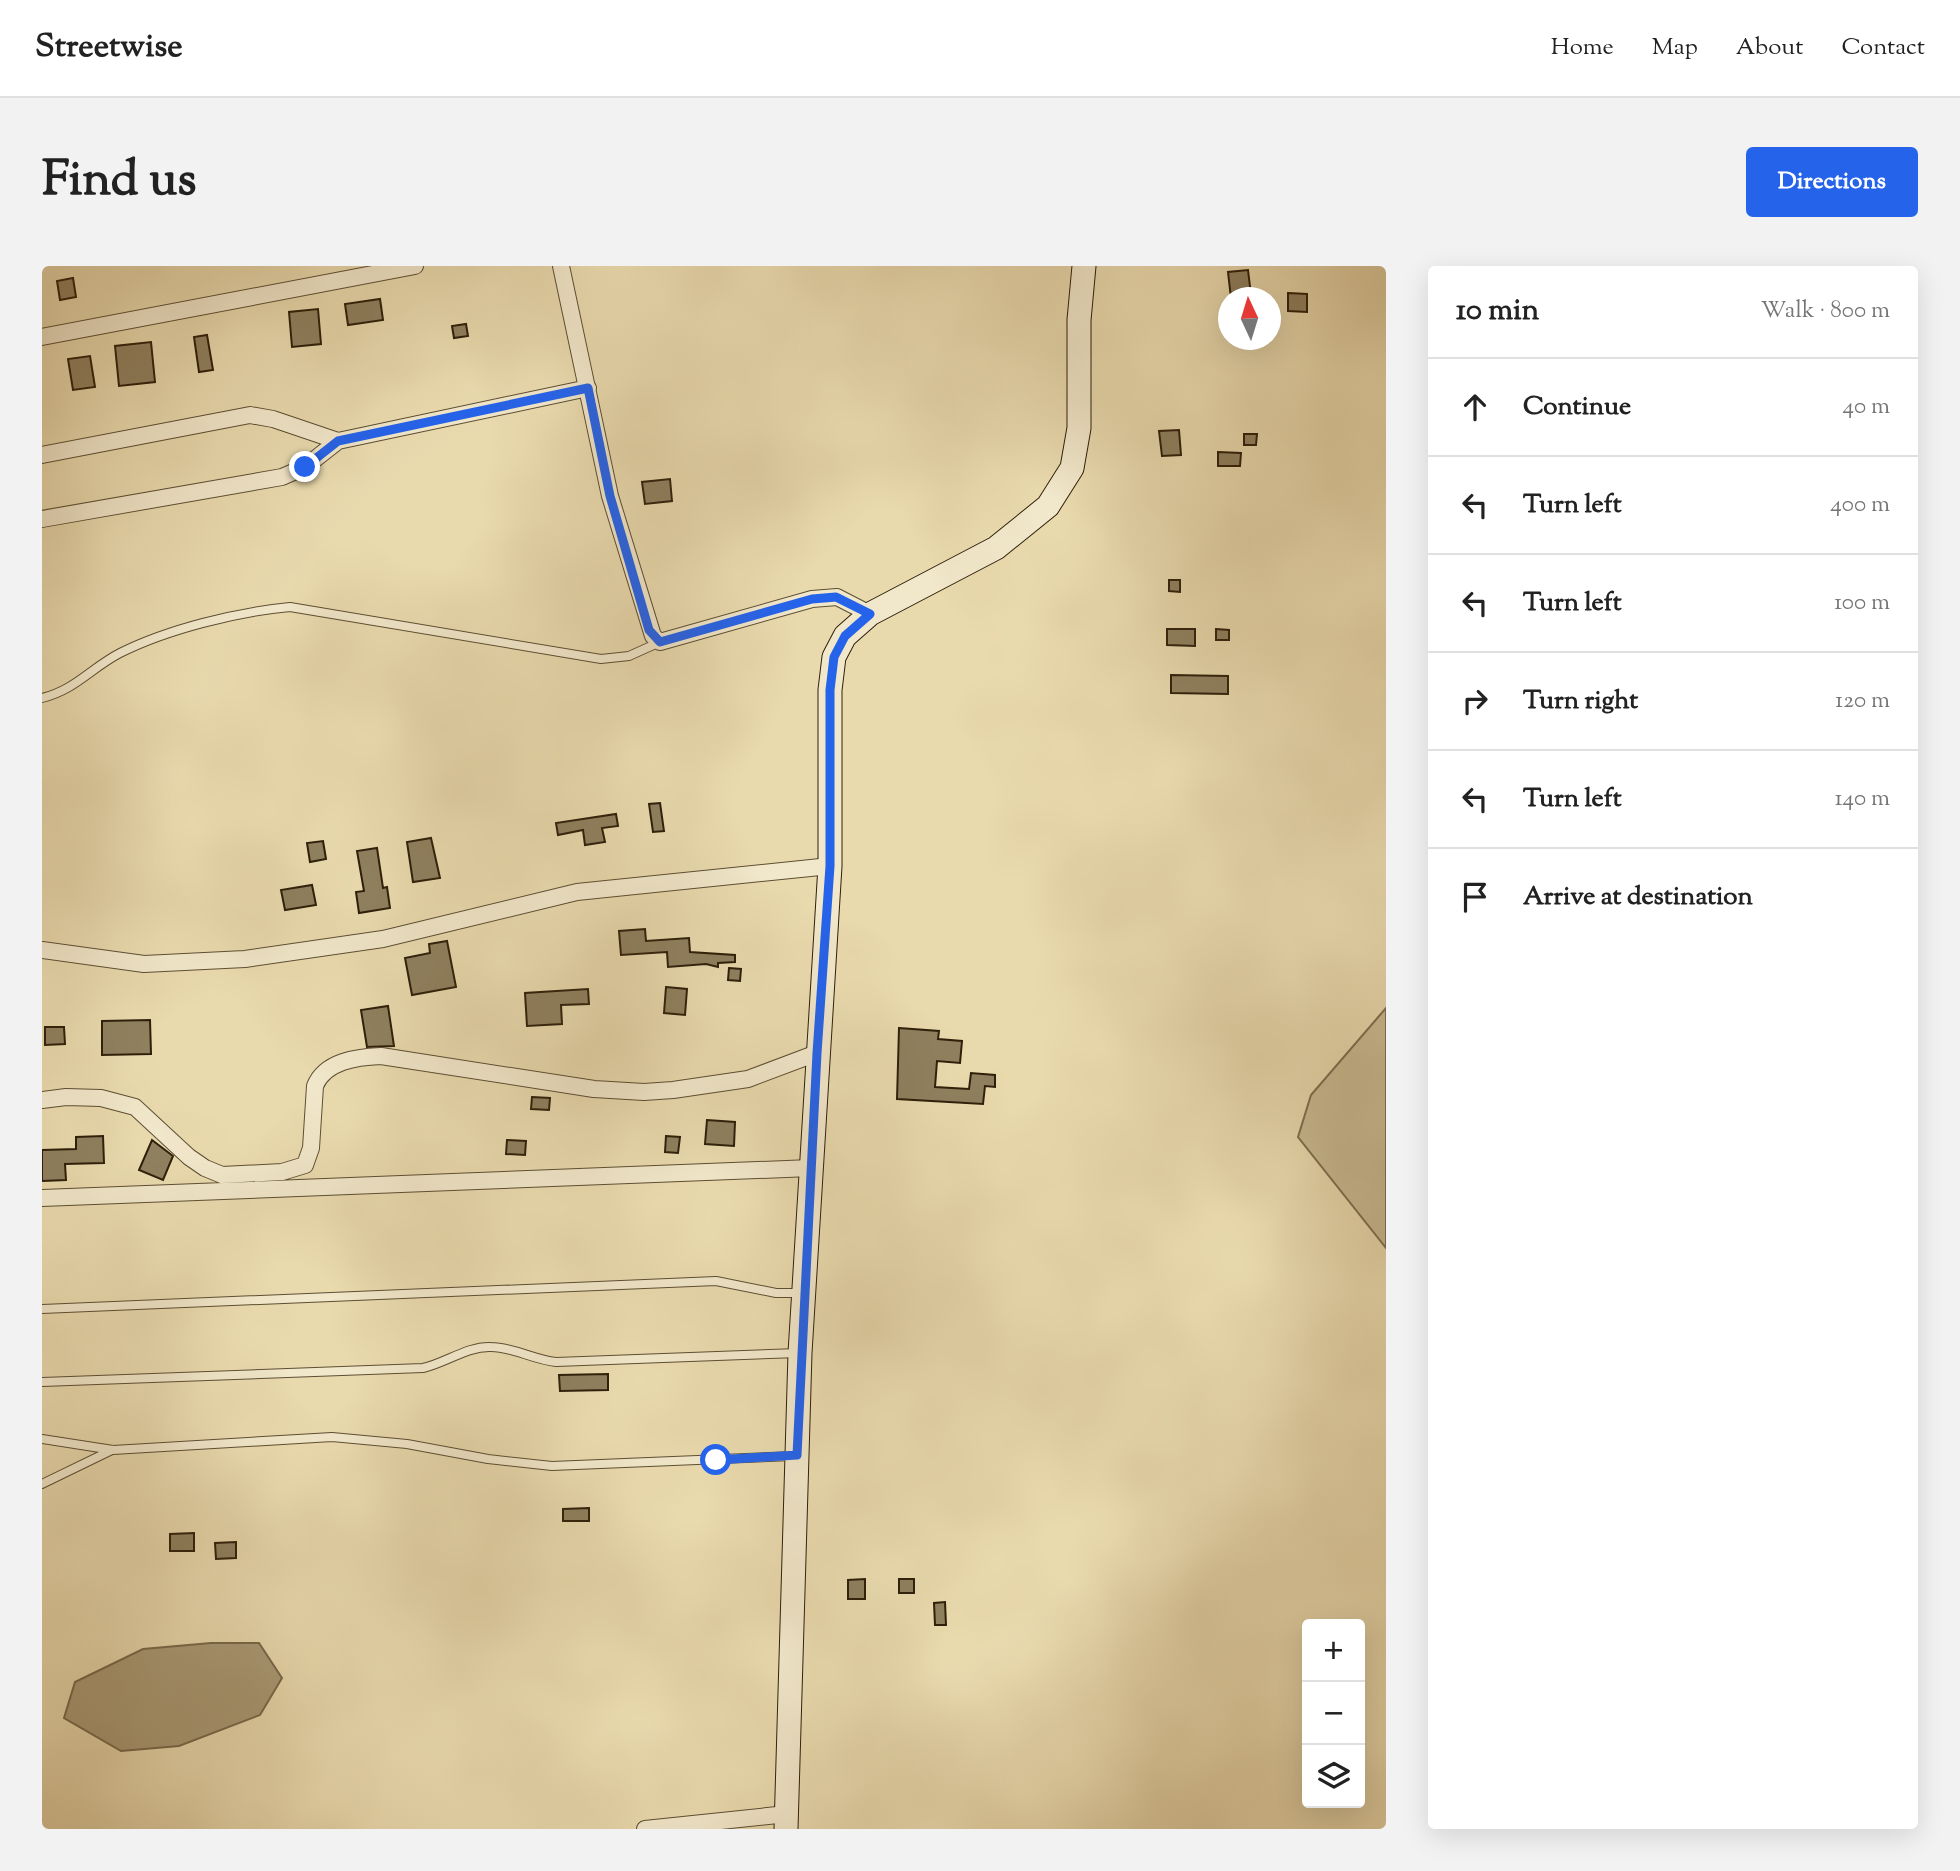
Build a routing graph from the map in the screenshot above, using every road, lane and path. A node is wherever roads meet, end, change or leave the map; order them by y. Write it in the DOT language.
graph roads {
  1 [pos="415,266"];
  2 [pos="561,266"];
  3 [pos="1084,266"];
  4 [pos="42,337"];
  5 [pos="588,388"];
  6 [pos="338,441"];
  7 [pos="42,456"];
  8 [pos="42,519"];
  9 [pos="870,614"];
  10 [pos="660,642"];
  11 [pos="42,698"];
  12 [pos="830,866"];
  13 [pos="42,950"];
  14 [pos="817,1053"];
  15 [pos="42,1100"];
  16 [pos="811,1168"];
  17 [pos="42,1198"];
  18 [pos="803,1293"];
  19 [pos="42,1310"];
  20 [pos="800,1353"];
  21 [pos="42,1382"];
  22 [pos="42,1439"];
  23 [pos="113,1450"];
  24 [pos="797,1455"];
  25 [pos="42,1484"];
  26 [pos="786,1821"];
  27 [pos="645,1829"];
  1 -- 4 [label="street"];
  2 -- 5 [label="street"];
  3 -- 9 [label="street"];
  5 -- 6 [label="street"];
  5 -- 10 [label="street"];
  6 -- 7 [label="street"];
  6 -- 8 [label="street"];
  9 -- 10 [label="street"];
  9 -- 12 [label="street"];
  10 -- 11 [label="lane"];
  12 -- 13 [label="street"];
  12 -- 14 [label="street"];
  14 -- 15 [label="street"];
  14 -- 16 [label="street"];
  16 -- 17 [label="street"];
  16 -- 18 [label="street"];
  18 -- 19 [label="lane"];
  18 -- 20 [label="street"];
  20 -- 21 [label="lane"];
  20 -- 24 [label="street"];
  22 -- 23 [label="lane"];
  23 -- 24 [label="lane"];
  23 -- 25 [label="lane"];
  24 -- 26 [label="street"];
  26 -- 27 [label="street"];
}
